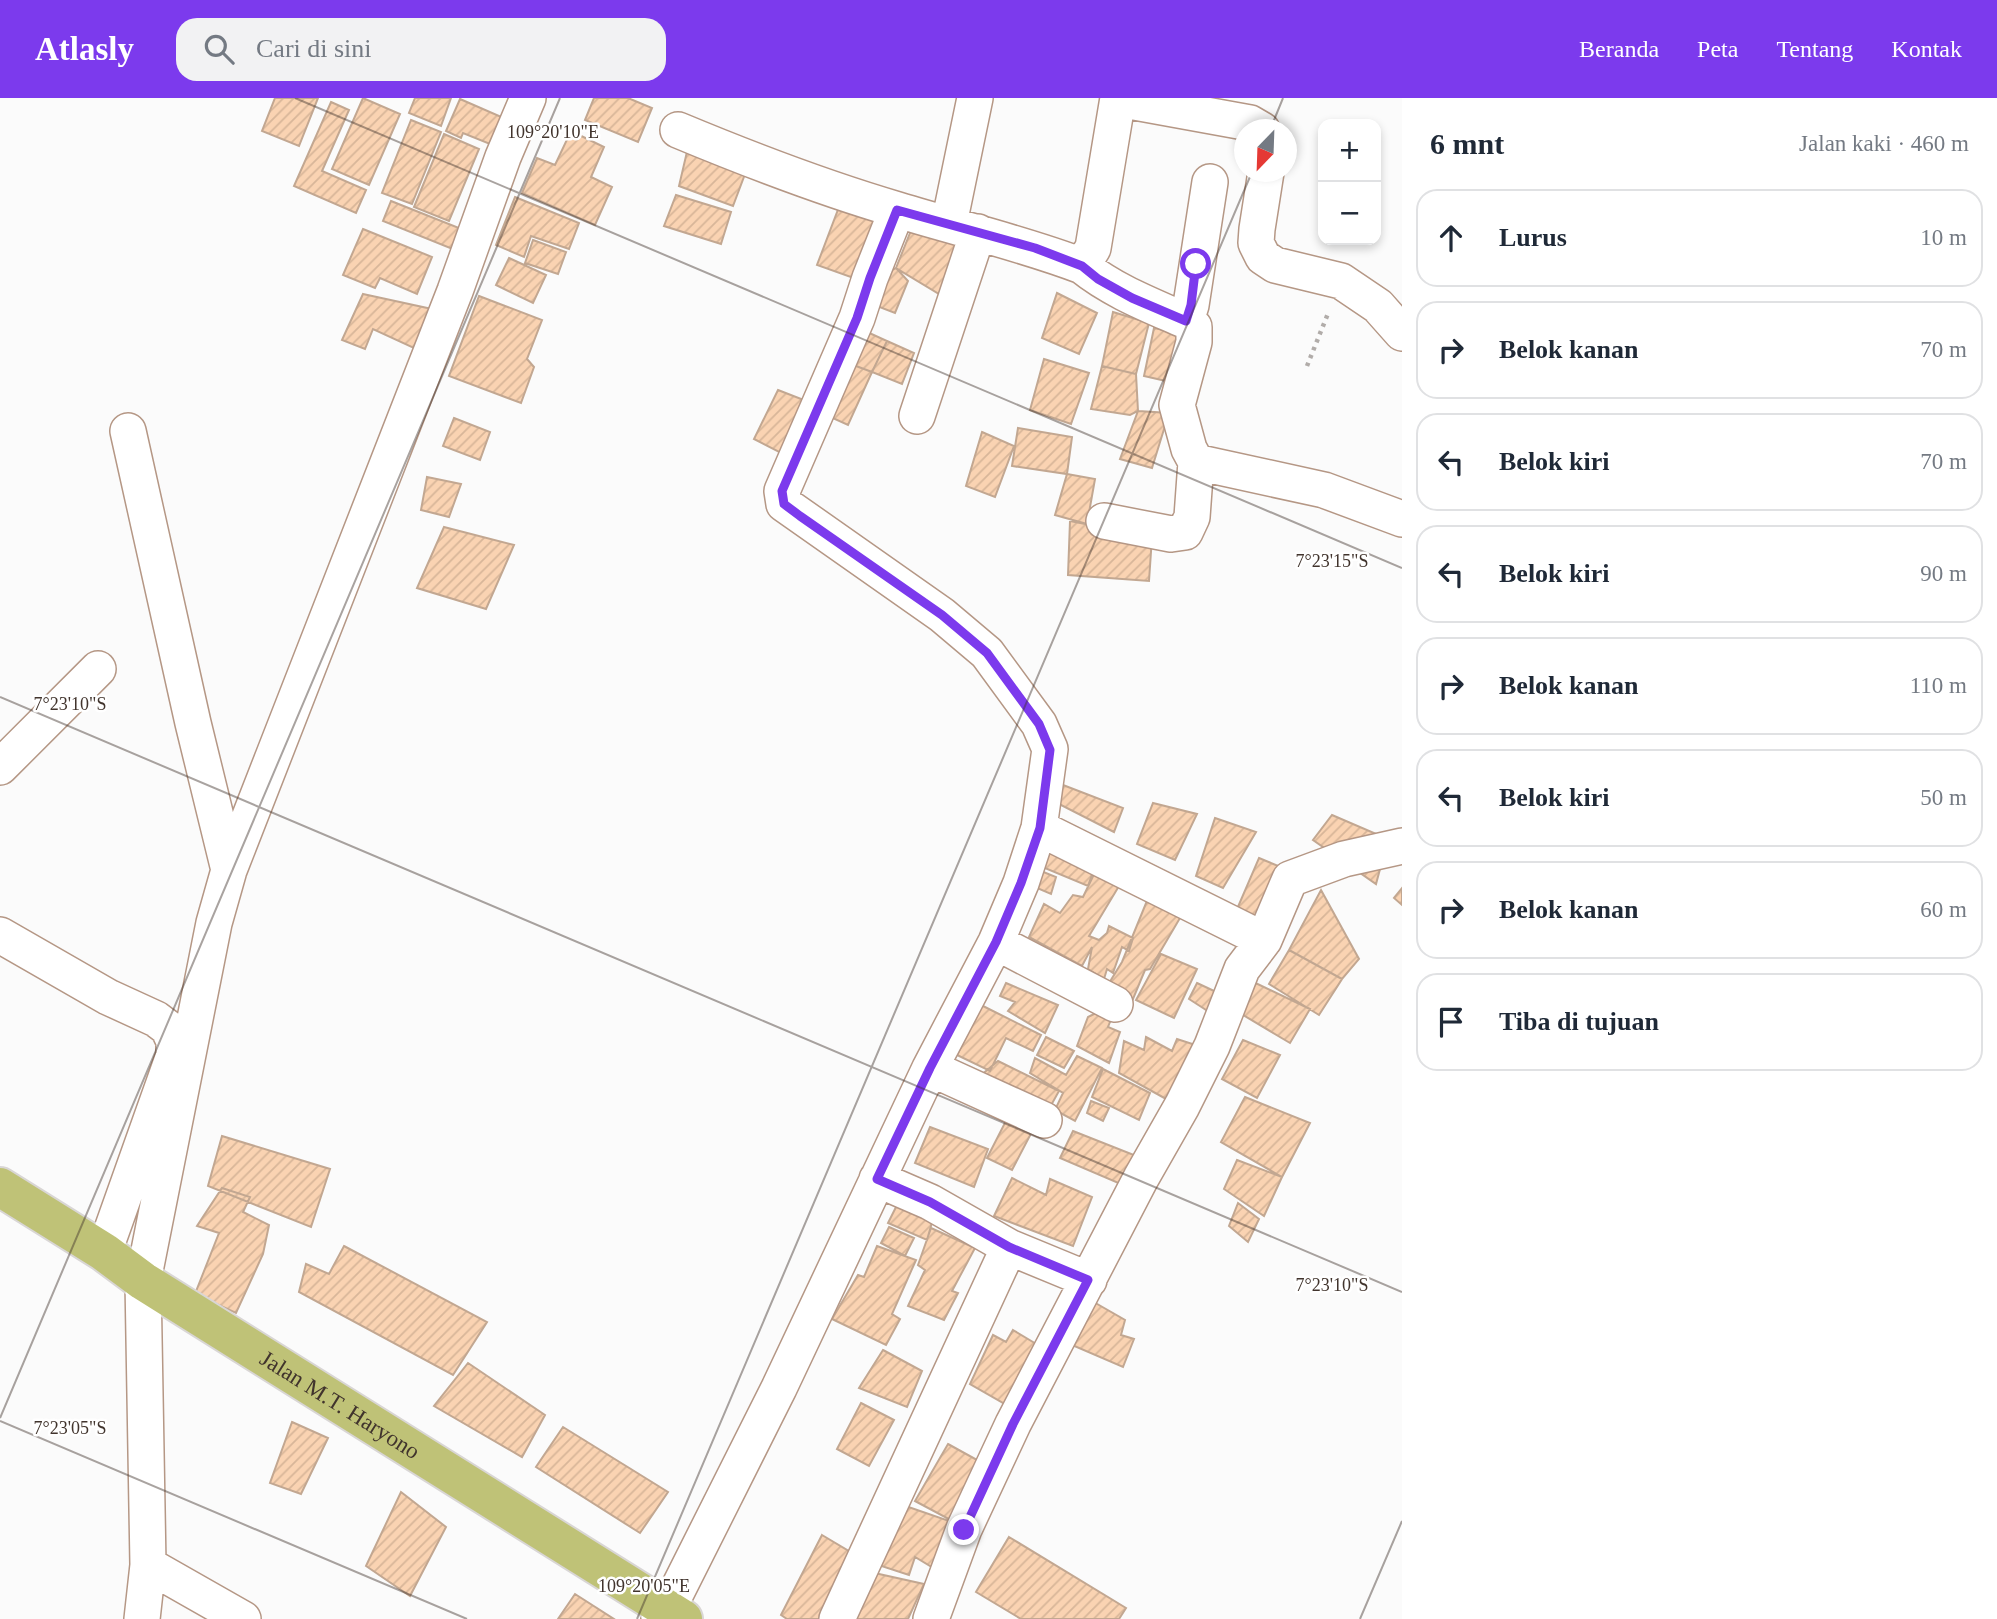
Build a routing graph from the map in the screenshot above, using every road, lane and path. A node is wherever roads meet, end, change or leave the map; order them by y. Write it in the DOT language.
graph roads {
  1 [pos="528,98"];
  2 [pos="975,98"];
  3 [pos="1118,99"];
  4 [pos="1234,119"];
  5 [pos="678,130"];
  6 [pos="1210,182"];
  7 [pos="1264,182"];
  8 [pos="897,210"];
  9 [pos="963,228"];
  10 [pos="1082,266"];
  11 [pos="1341,281"];
  12 [pos="1186,321"];
  13 [pos="1402,333"];
  14 [pos="1307,366"];
  15 [pos="917,416"];
  16 [pos="128,431"];
  17 [pos="1196,462"];
  18 [pos="1402,519"];
  19 [pos="1104,521"];
  20 [pos="98,669"];
  21 [pos="0,768"];
  22 [pos="1040,828"];
  23 [pos="1402,846"];
  24 [pos="229,870"];
  25 [pos="0,935"];
  26 [pos="1264,940"];
  27 [pos="996,942"];
  28 [pos="1115,1004"];
  29 [pos="930,1068"];
  30 [pos="1044,1120"];
  31 [pos="877,1179"];
  32 [pos="0,1187"];
  33 [pos="1009,1247"];
  34 [pos="104,1252"];
  35 [pos="1088,1280"];
  36 [pos="144,1281"];
  37 [pos="148,1565"];
  38 [pos="670,1616"];
  39 [pos="142,1619"];
  40 [pos="243,1619"];
  41 [pos="837,1619"];
  42 [pos="932,1619"];
  1 -- 24 [label="street"];
  2 -- 9 [label="street"];
  3 -- 4 [label="street"];
  3 -- 10 [label="street"];
  5 -- 8 [label="street"];
  6 -- 12 [label="street"];
  7 -- 11 [label="street"];
  8 -- 9 [label="street"];
  8 -- 22 [label="street"];
  9 -- 10 [label="street"];
  9 -- 15 [label="street"];
  10 -- 12 [label="street"];
  11 -- 13 [label="street"];
  11 -- 14 [label="path"];
  12 -- 17 [label="street"];
  16 -- 24 [label="street"];
  17 -- 18 [label="street"];
  17 -- 19 [label="street"];
  20 -- 21 [label="street"];
  22 -- 26 [label="street"];
  22 -- 27 [label="street"];
  23 -- 26 [label="street"];
  24 -- 36 [label="street"];
  25 -- 34 [label="street"];
  26 -- 35 [label="street"];
  27 -- 28 [label="street"];
  27 -- 29 [label="street"];
  29 -- 30 [label="street"];
  29 -- 31 [label="street"];
  31 -- 33 [label="street"];
  31 -- 38 [label="street"];
  32 -- 34 [label="main road, Jalan M.T. Haryono"];
  33 -- 35 [label="street"];
  33 -- 41 [label="street"];
  34 -- 36 [label="main road, Jalan M.T. Haryono"];
  35 -- 42 [label="street"];
  36 -- 37 [label="street"];
  36 -- 38 [label="main road, Jalan M.T. Haryono"];
  37 -- 39 [label="street"];
  37 -- 40 [label="street"];
}
